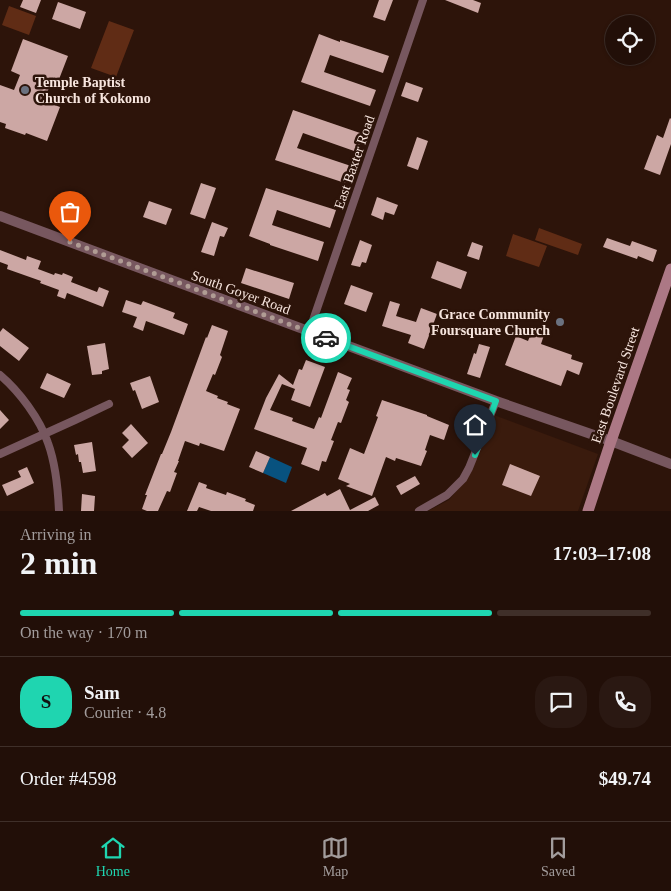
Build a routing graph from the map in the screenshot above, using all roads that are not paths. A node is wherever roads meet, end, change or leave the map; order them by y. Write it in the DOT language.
graph roads {
  1 [pos="423,0"];
  2 [pos="0,216"];
  3 [pos="671,269"];
  4 [pos="309,332"];
  5 [pos="0,374"];
  6 [pos="496,401"];
  7 [pos="109,404"];
  8 [pos="44,433"];
  9 [pos="611,441"];
  10 [pos="0,454"];
  11 [pos="671,464"];
  12 [pos="60,511"];
  13 [pos="419,511"];
  14 [pos="588,511"];
  1 -- 4 [label="street, East Baxter Road"];
  2 -- 4 [label="street, South Goyer Road"];
  3 -- 9 [label="main road, East Boulevard Street"];
  4 -- 6 [label="street, South Goyer Road"];
  5 -- 8 [label="street"];
  6 -- 9 [label="street, South Goyer Road"];
  6 -- 13 [label="street"];
  7 -- 8 [label="street"];
  8 -- 10 [label="street"];
  8 -- 12 [label="street"];
  9 -- 11 [label="street, South Goyer Road"];
  9 -- 14 [label="main road, East Boulevard Street"];
}
